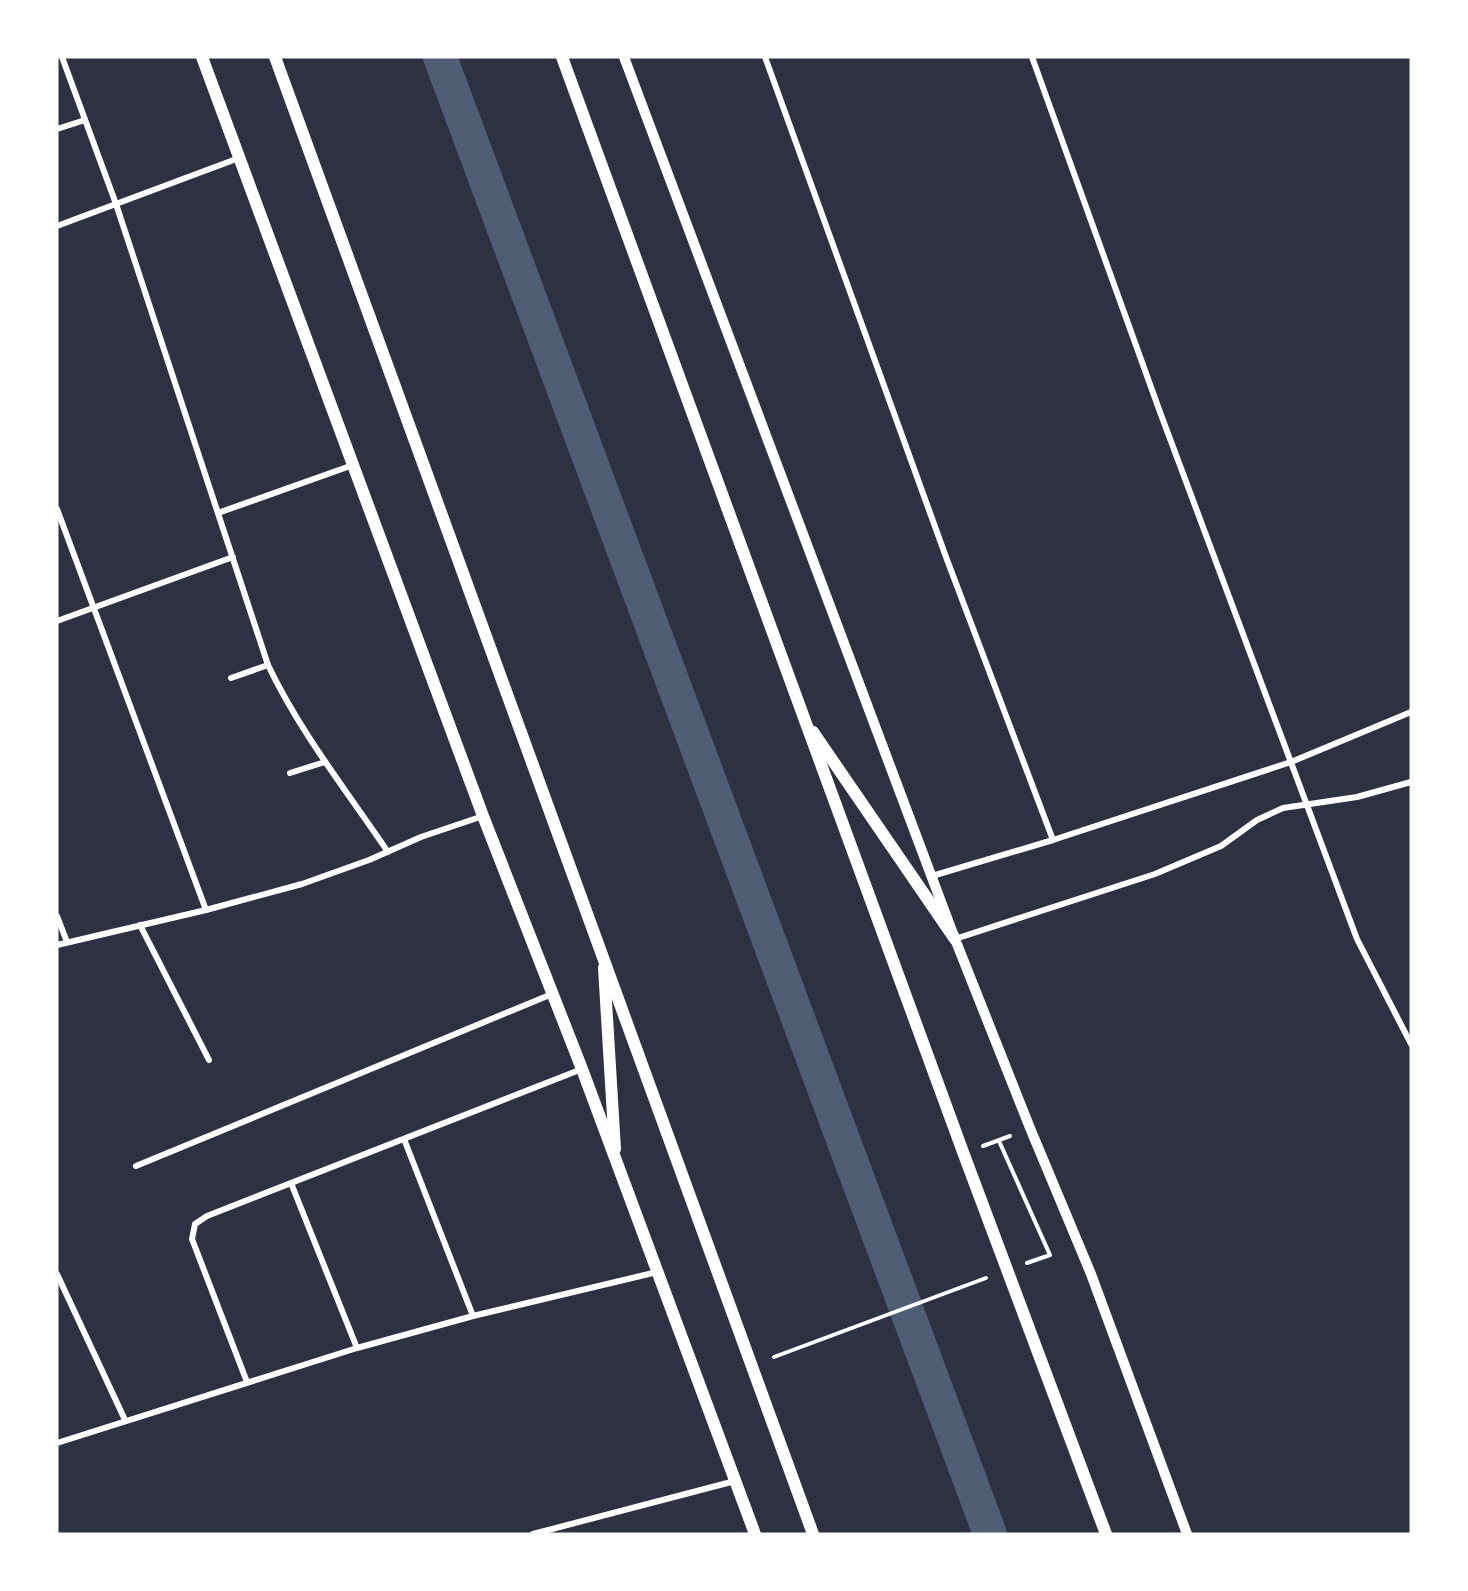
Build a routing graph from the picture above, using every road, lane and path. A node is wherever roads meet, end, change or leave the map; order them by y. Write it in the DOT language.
graph roads {
  1 [pos="62,57"];
  2 [pos="202,57"];
  3 [pos="275,57"];
  4 [pos="562,57"];
  5 [pos="624,57"];
  6 [pos="765,57"];
  7 [pos="1032,57"];
  8 [pos="85,120"];
  9 [pos="57,129"];
  10 [pos="240,158"];
  11 [pos="116,204"];
  12 [pos="57,226"];
  13 [pos="353,465"];
  14 [pos="57,509"];
  15 [pos="218,513"];
  16 [pos="233,557"];
  17 [pos="94,607"];
  18 [pos="57,621"];
  19 [pos="268,665"];
  20 [pos="231,678"];
  21 [pos="1411,711"];
  22 [pos="803,717"];
  23 [pos="325,762"];
  24 [pos="1291,762"];
  25 [pos="290,773"];
  26 [pos="1411,782"];
  27 [pos="1307,804"];
  28 [pos="483,816"];
  29 [pos="1053,840"];
  30 [pos="388,852"];
  31 [pos="932,876"];
  32 [pos="206,910"];
  33 [pos="57,916"];
  34 [pos="140,925"];
  35 [pos="955,939"];
  36 [pos="66,942"];
  37 [pos="57,945"];
  38 [pos="604,955"];
  39 [pos="552,994"];
  40 [pos="1411,1044"];
  41 [pos="209,1060"];
  42 [pos="582,1069"];
  43 [pos="1030,1128"];
  44 [pos="404,1139"];
  45 [pos="999,1141"];
  46 [pos="963,1152"];
  47 [pos="616,1163"];
  48 [pos="136,1166"];
  49 [pos="291,1183"];
  50 [pos="1016,1267"];
  51 [pos="657,1272"];
  52 [pos="57,1274"];
  53 [pos="993,1276"];
  54 [pos="473,1316"];
  55 [pos="357,1348"];
  56 [pos="768,1359"];
  57 [pos="247,1382"];
  58 [pos="125,1420"];
  59 [pos="57,1443"];
  60 [pos="735,1481"];
  61 [pos="533,1534"];
  62 [pos="755,1534"];
  63 [pos="813,1534"];
  64 [pos="1106,1534"];
  65 [pos="1188,1534"];
  1 -- 8 [label="street"];
  2 -- 10 [label="main road"];
  3 -- 38 [label="main road"];
  4 -- 22 [label="main road"];
  5 -- 31 [label="street"];
  6 -- 29 [label="street"];
  7 -- 24 [label="street"];
  8 -- 9 [label="street"];
  8 -- 11 [label="street"];
  10 -- 11 [label="street"];
  10 -- 13 [label="main road"];
  11 -- 12 [label="street"];
  11 -- 15 [label="street"];
  13 -- 15 [label="street"];
  13 -- 28 [label="main road"];
  14 -- 17 [label="street"];
  15 -- 16 [label="street"];
  16 -- 17 [label="street"];
  16 -- 19 [label="street"];
  17 -- 18 [label="street"];
  17 -- 32 [label="street"];
  19 -- 20 [label="street"];
  19 -- 23 [label="street"];
  21 -- 24 [label="street"];
  22 -- 35 [label="main road"];
  22 -- 46 [label="main road"];
  23 -- 25 [label="street"];
  23 -- 30 [label="street"];
  24 -- 27 [label="street"];
  24 -- 29 [label="street"];
  26 -- 27 [label="street"];
  27 -- 35 [label="street"];
  27 -- 40 [label="street"];
  28 -- 30 [label="street"];
  28 -- 39 [label="main road"];
  29 -- 31 [label="street"];
  30 -- 32 [label="street"];
  31 -- 35 [label="street"];
  32 -- 34 [label="street"];
  33 -- 36 [label="street"];
  34 -- 36 [label="street"];
  34 -- 41 [label="street"];
  35 -- 43 [label="street"];
  36 -- 37 [label="street"];
  38 -- 47 [label="main road"];
  38 -- 63 [label="main road"];
  39 -- 42 [label="main road"];
  39 -- 48 [label="street"];
  42 -- 44 [label="street"];
  42 -- 47 [label="main road"];
  43 -- 45 [label="path"];
  43 -- 65 [label="street"];
  44 -- 49 [label="street"];
  44 -- 54 [label="street"];
  45 -- 46 [label="path"];
  45 -- 50 [label="path"];
  46 -- 64 [label="main road"];
  47 -- 51 [label="main road"];
  49 -- 55 [label="street"];
  49 -- 57 [label="street"];
  51 -- 54 [label="street"];
  51 -- 60 [label="main road"];
  52 -- 58 [label="street"];
  53 -- 56 [label="path"];
  54 -- 55 [label="street"];
  55 -- 57 [label="street"];
  57 -- 58 [label="street"];
  58 -- 59 [label="street"];
  60 -- 61 [label="street"];
  60 -- 62 [label="main road"];
}
